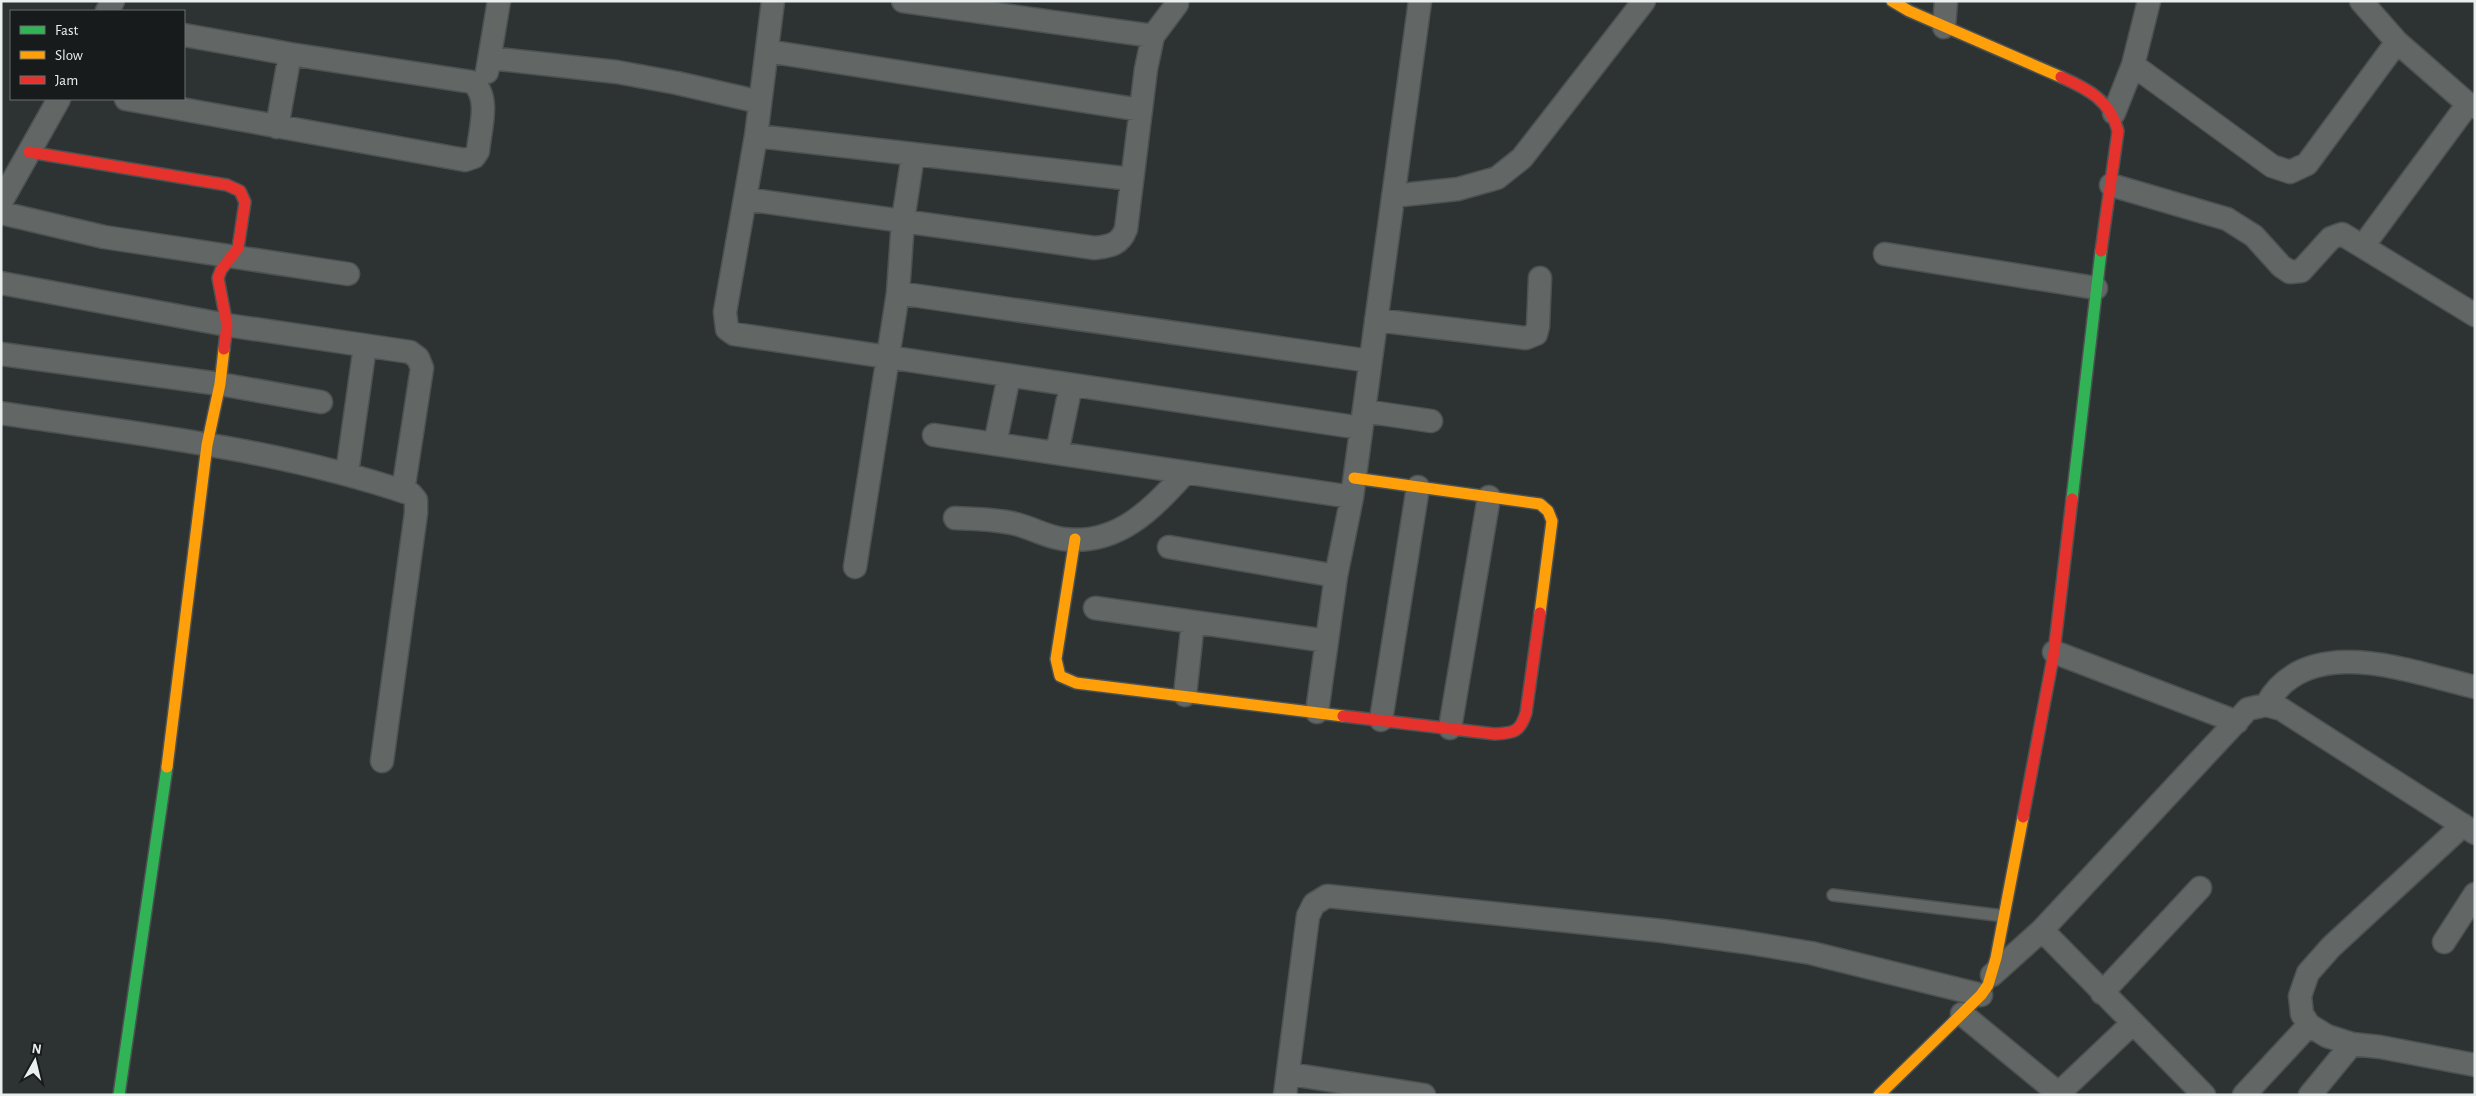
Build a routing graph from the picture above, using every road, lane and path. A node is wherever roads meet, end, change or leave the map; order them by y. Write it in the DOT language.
graph roads {
  1 [pos="499,1"];
  2 [pos="773,1"];
  3 [pos="903,1"];
  4 [pos="1420,1"];
  5 [pos="1644,1"];
  6 [pos="1892,1"];
  7 [pos="1946,1"];
  8 [pos="2149,1"];
  9 [pos="2361,1"];
  10 [pos="1176,4"];
  11 [pos="1944,27"];
  12 [pos="185,35"];
  13 [pos="1154,36"];
  14 [pos="2398,42"];
  15 [pos="767,51"];
  16 [pos="290,54"];
  17 [pos="490,58"];
  18 [pos="2133,65"];
  19 [pos="480,88"];
  20 [pos="58,100"];
  21 [pos="131,100"];
  22 [pos="760,102"];
  23 [pos="2472,105"];
  24 [pos="1141,110"];
  25 [pos="2114,112"];
  26 [pos="277,127"];
  27 [pos="756,136"];
  28 [pos="29,152"];
  29 [pos="912,155"];
  30 [pos="1131,179"];
  31 [pos="2111,185"];
  32 [pos="1393,196"];
  33 [pos="745,199"];
  34 [pos="1,202"];
  35 [pos="1,213"];
  36 [pos="904,220"];
  37 [pos="2363,246"];
  38 [pos="1885,254"];
  39 [pos="234,255"];
  40 [pos="348,274"];
  41 [pos="1540,278"];
  42 [pos="1,283"];
  43 [pos="2096,288"];
  44 [pos="898,293"];
  45 [pos="2475,315"];
  46 [pos="1376,320"];
  47 [pos="227,326"];
  48 [pos="365,346"];
  49 [pos="1,354"];
  50 [pos="888,358"];
  51 [pos="1370,360"];
  52 [pos="1009,376"];
  53 [pos="220,384"];
  54 [pos="1071,386"];
  55 [pos="321,402"];
  56 [pos="1,413"];
  57 [pos="1362,420"];
  58 [pos="1431,421"];
  59 [pos="934,435"];
  60 [pos="995,444"];
  61 [pos="207,445"];
  62 [pos="1057,453"];
  63 [pos="347,473"];
  64 [pos="1185,473"];
  65 [pos="1418,487"];
  66 [pos="1353,488"];
  67 [pos="402,491"];
  68 [pos="1489,497"];
  69 [pos="956,518"];
  70 [pos="1076,539"];
  71 [pos="1169,546"];
  72 [pos="855,567"];
  73 [pos="1336,576"];
  74 [pos="1095,608"];
  75 [pos="1193,622"];
  76 [pos="1327,640"];
  77 [pos="2054,652"];
  78 [pos="2475,687"];
  79 [pos="1185,695"];
  80 [pos="2266,705"];
  81 [pos="1317,712"];
  82 [pos="1381,720"];
  83 [pos="2237,722"];
  84 [pos="1450,728"];
  85 [pos="382,761"];
  86 [pos="2469,829"];
  87 [pos="2200,888"];
  88 [pos="1833,894"];
  89 [pos="2475,894"];
  90 [pos="2004,916"];
  91 [pos="2042,930"];
  92 [pos="2444,942"];
  93 [pos="1992,975"];
  94 [pos="2102,993"];
  95 [pos="1981,995"];
  96 [pos="1962,1014"];
  97 [pos="2133,1023"];
  98 [pos="2309,1026"];
  99 [pos="2352,1044"];
  100 [pos="2475,1065"];
  101 [pos="1288,1084"];
  102 [pos="2189,1090"];
  103 [pos="2058,1094"];
  104 [pos="120,1095"];
  105 [pos="1424,1095"];
  106 [pos="1879,1095"];
  107 [pos="2244,1095"];
  108 [pos="2310,1095"];
  1 -- 17 [label="street"];
  2 -- 15 [label="street"];
  3 -- 13 [label="street"];
  4 -- 32 [label="street"];
  5 -- 32 [label="street"];
  6 -- 11 [label="street"];
  7 -- 11 [label="street"];
  8 -- 18 [label="street"];
  9 -- 14 [label="street"];
  10 -- 13 [label="street"];
  11 -- 25 [label="street"];
  12 -- 16 [label="street"];
  13 -- 24 [label="street"];
  14 -- 18 [label="street"];
  14 -- 23 [label="street"];
  15 -- 22 [label="street"];
  15 -- 24 [label="street"];
  16 -- 19 [label="street"];
  16 -- 26 [label="street"];
  17 -- 19 [label="street"];
  17 -- 22 [label="street"];
  18 -- 25 [label="street"];
  19 -- 26 [label="street"];
  20 -- 28 [label="street"];
  21 -- 26 [label="street"];
  22 -- 27 [label="street"];
  23 -- 37 [label="street"];
  24 -- 30 [label="street"];
  25 -- 31 [label="street"];
  27 -- 29 [label="street"];
  27 -- 33 [label="street"];
  28 -- 34 [label="street"];
  28 -- 39 [label="street"];
  29 -- 30 [label="street"];
  29 -- 36 [label="street"];
  30 -- 36 [label="street"];
  31 -- 37 [label="street"];
  31 -- 43 [label="street"];
  32 -- 46 [label="street"];
  33 -- 36 [label="street"];
  33 -- 50 [label="street"];
  35 -- 39 [label="street"];
  36 -- 44 [label="street"];
  37 -- 45 [label="street"];
  38 -- 43 [label="street"];
  39 -- 40 [label="street"];
  39 -- 47 [label="street"];
  41 -- 46 [label="street"];
  42 -- 47 [label="street"];
  43 -- 77 [label="street"];
  44 -- 50 [label="street"];
  44 -- 51 [label="street"];
  46 -- 51 [label="street"];
  47 -- 48 [label="street"];
  47 -- 53 [label="street"];
  48 -- 63 [label="street"];
  48 -- 67 [label="street"];
  49 -- 53 [label="street"];
  50 -- 52 [label="street"];
  50 -- 72 [label="street"];
  51 -- 57 [label="street"];
  52 -- 54 [label="street"];
  52 -- 60 [label="street"];
  53 -- 55 [label="street"];
  53 -- 61 [label="street"];
  54 -- 57 [label="street"];
  54 -- 62 [label="street"];
  56 -- 61 [label="street"];
  57 -- 58 [label="street"];
  57 -- 66 [label="street"];
  59 -- 60 [label="street"];
  60 -- 62 [label="street"];
  61 -- 63 [label="street"];
  61 -- 104 [label="street"];
  62 -- 64 [label="street"];
  63 -- 67 [label="street"];
  64 -- 66 [label="street"];
  64 -- 70 [label="street"];
  65 -- 66 [label="street"];
  65 -- 68 [label="street"];
  65 -- 82 [label="street"];
  66 -- 73 [label="street"];
  67 -- 85 [label="street"];
  68 -- 84 [label="street"];
  68 -- 84 [label="street"];
  69 -- 70 [label="street"];
  70 -- 79 [label="street"];
  71 -- 73 [label="street"];
  73 -- 76 [label="street"];
  74 -- 75 [label="street"];
  75 -- 76 [label="street"];
  75 -- 79 [label="street"];
  76 -- 81 [label="street"];
  77 -- 83 [label="street"];
  77 -- 90 [label="street"];
  78 -- 80 [label="street"];
  79 -- 81 [label="street"];
  80 -- 83 [label="street"];
  80 -- 86 [label="street"];
  81 -- 82 [label="street"];
  82 -- 84 [label="street"];
  83 -- 91 [label="street"];
  86 -- 98 [label="street"];
  87 -- 94 [label="street"];
  88 -- 90 [label="lane"];
  89 -- 92 [label="street"];
  90 -- 93 [label="street"];
  91 -- 93 [label="street"];
  91 -- 94 [label="street"];
  93 -- 95 [label="street"];
  94 -- 97 [label="street"];
  95 -- 96 [label="street"];
  95 -- 101 [label="street"];
  96 -- 103 [label="street"];
  96 -- 106 [label="street"];
  97 -- 102 [label="street"];
  97 -- 103 [label="street"];
  98 -- 99 [label="street"];
  98 -- 107 [label="street"];
  99 -- 100 [label="street"];
  99 -- 108 [label="street"];
  101 -- 105 [label="street"];
}
